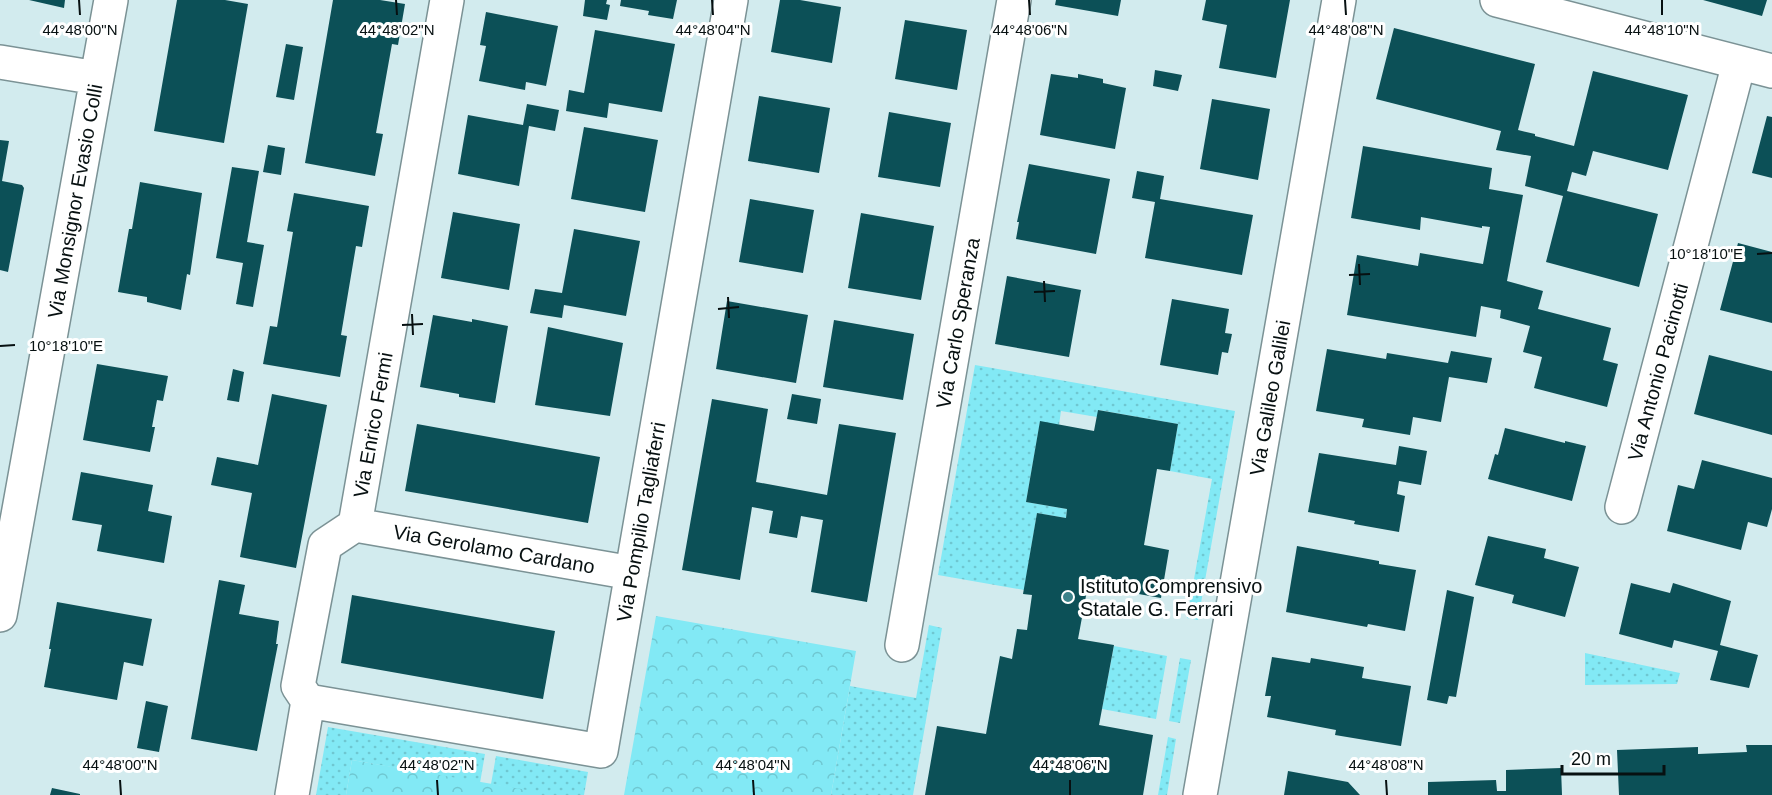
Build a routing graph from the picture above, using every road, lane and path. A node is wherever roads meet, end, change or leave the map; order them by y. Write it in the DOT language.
graph roads {
  1 [pos="111,0"];
  2 [pos="447,0"];
  3 [pos="732,0"];
  4 [pos="1014,0"];
  5 [pos="1339,0"];
  6 [pos="1497,0"];
  7 [pos="0,62"];
  8 [pos="1738,63"];
  9 [pos="1772,71"];
  10 [pos="97,78"];
  11 [pos="1622,507"];
  12 [pos="355,525"];
  13 [pos="632,573"];
  14 [pos="0,615"];
  15 [pos="902,645"];
  16 [pos="308,701"];
  17 [pos="292,795"];
  18 [pos="1200,795"];
  1 -- 10 [label="street, Via Monsignor Evasio Colli"];
  2 -- 12 [label="street, Via Enrico Fermi"];
  3 -- 13 [label="street, Via Pompilio Tagliaferri"];
  4 -- 15 [label="street, Via Carlo Speranza"];
  5 -- 18 [label="street, Via Galileo Galilei"];
  6 -- 8 [label="street"];
  7 -- 10 [label="street"];
  8 -- 9 [label="street"];
  8 -- 11 [label="street, Via Antonio Pacinotti"];
  10 -- 14 [label="street, Via Monsignor Evasio Colli"];
  12 -- 13 [label="street, Via Gerolamo Cardano"];
  12 -- 16 [label="street, Via Enrico Fermi"];
  13 -- 16 [label="street, Via Pompilio Tagliaferri"];
  16 -- 17 [label="street, Via Enrico Fermi"];
}
